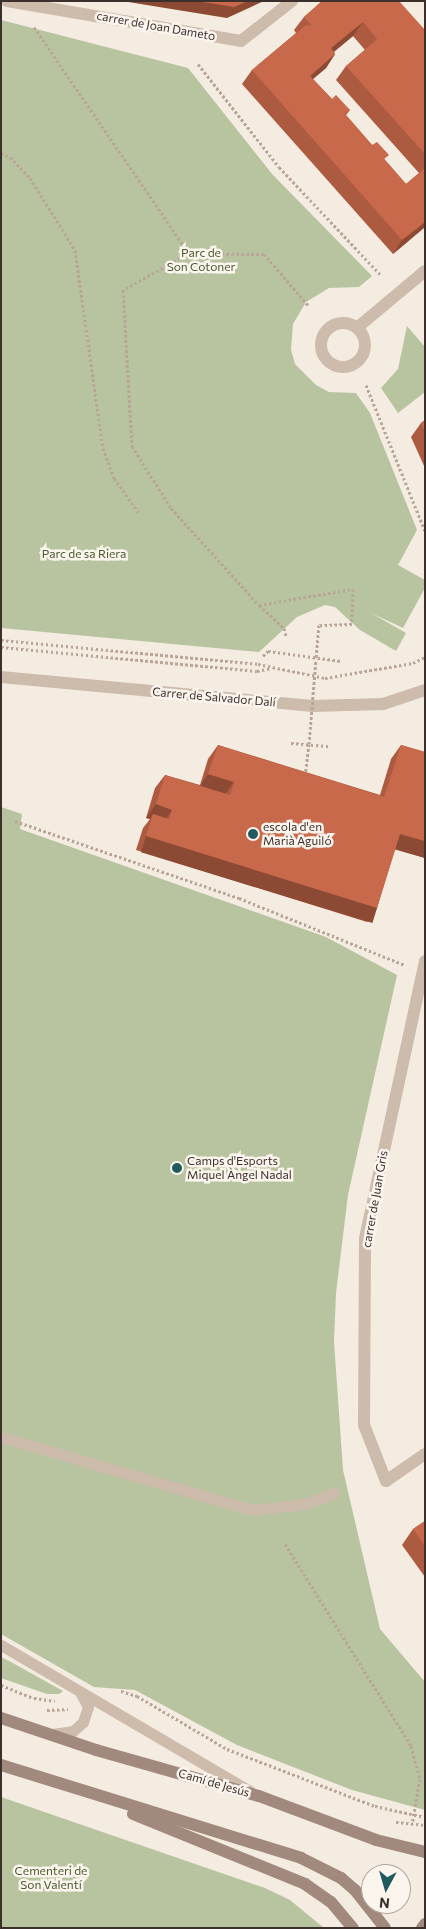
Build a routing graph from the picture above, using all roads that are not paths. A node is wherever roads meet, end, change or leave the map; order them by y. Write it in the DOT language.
graph roads {
  1 [pos="7,1"];
  2 [pos="292,1"];
  3 [pos="37,3"];
  4 [pos="425,271"];
  5 [pos="358,327"];
  6 [pos="1,677"];
  7 [pos="425,690"];
  8 [pos="423,967"];
  9 [pos="1,1437"];
  10 [pos="425,1454"];
  11 [pos="334,1493"];
  12 [pos="1,1645"];
  13 [pos="83,1694"];
  14 [pos="1,1718"];
  15 [pos="36,1730"];
  16 [pos="1,1765"];
  17 [pos="68,1788"];
  18 [pos="259,1796"];
  19 [pos="425,1852"];
  20 [pos="425,1924"];
  21 [pos="354,1928"];
  22 [pos="385,1928"];
  23 [pos="422,1928"];
  1 -- 3 [label="street, carrer de Joan Dameto"];
  2 -- 3 [label="street, carrer de Joan Dameto"];
  4 -- 5 [label="street"];
  6 -- 7 [label="street, Carrer de Salvador Dalí"];
  8 -- 10 [label="street, carrer de Juan Gris"];
  9 -- 11 [label="lane"];
  12 -- 13 [label="lane"];
  13 -- 15 [label="lane"];
  13 -- 18 [label="lane"];
  14 -- 15 [label="main road, Camí de Jesús"];
  15 -- 18 [label="main road, Camí de Jesús"];
  16 -- 17 [label="main road"];
  17 -- 21 [label="main road"];
  17 -- 22 [label="main road"];
  18 -- 19 [label="main road, Camí de Jesús"];
  20 -- 23 [label="main road"];
}
